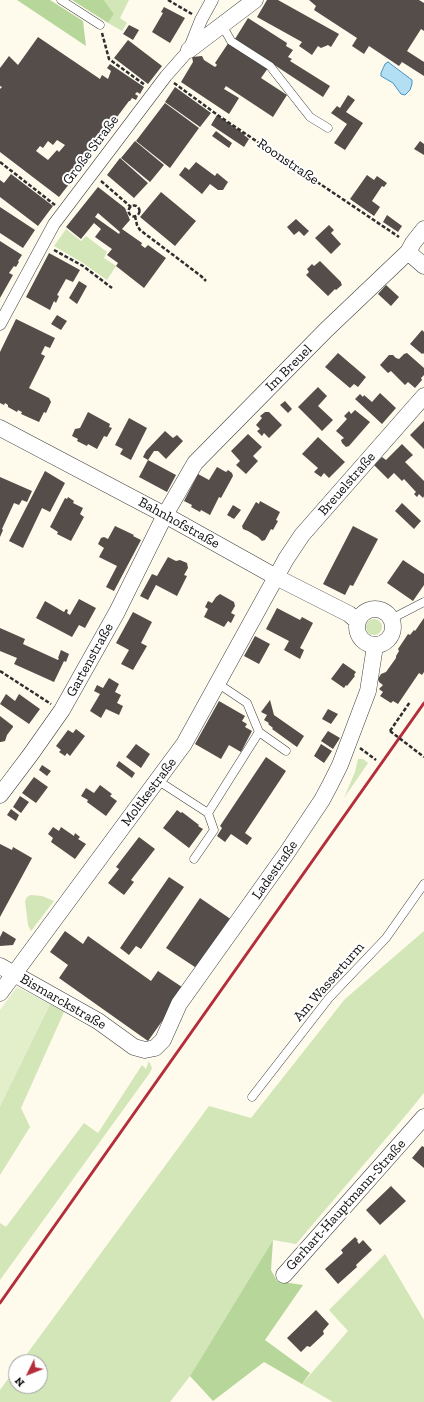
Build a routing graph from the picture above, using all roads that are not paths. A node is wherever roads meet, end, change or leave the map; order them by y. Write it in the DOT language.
graph roads {
  1 [pos="61,0"];
  2 [pos="212,0"];
  3 [pos="255,0"];
  4 [pos="100,25"];
  5 [pos="222,25"];
  6 [pos="189,50"];
  7 [pos="328,128"];
  8 [pos="424,229"];
  9 [pos="410,248"];
  10 [pos="424,266"];
  11 [pos="0,324"];
  12 [pos="424,396"];
  13 [pos="0,428"];
  14 [pos="166,515"];
  15 [pos="276,577"];
  16 [pos="424,602"];
  17 [pos="391,619"];
  18 [pos="357,621"];
  19 [pos="375,646"];
  20 [pos="217,683"];
  21 [pos="259,732"];
  22 [pos="286,751"];
  23 [pos="157,780"];
  24 [pos="0,795"];
  25 [pos="208,813"];
  26 [pos="194,859"];
  27 [pos="424,884"];
  28 [pos="0,966"];
  29 [pos="14,973"];
  30 [pos="0,992"];
  31 [pos="126,1040"];
  32 [pos="252,1097"];
  33 [pos="422,1124"];
  34 [pos="284,1275"];
  1 -- 4 [label="lane"];
  2 -- 6 [label="street, Große Straße"];
  3 -- 5 [label="street"];
  5 -- 6 [label="street"];
  5 -- 7 [label="lane"];
  6 -- 11 [label="street, Große Straße"];
  8 -- 9 [label="street, Im Breuel"];
  9 -- 10 [label="street"];
  9 -- 14 [label="street, Im Breuel"];
  12 -- 15 [label="street, Breuelstraße"];
  13 -- 14 [label="street, Bahnhofstraße"];
  14 -- 15 [label="street, Bahnhofstraße"];
  14 -- 24 [label="street, Gartenstraße"];
  15 -- 18 [label="street, Bahnhofstraße"];
  15 -- 20 [label="street, Moltkestraße"];
  16 -- 17 [label="lane"];
  17 -- 18 [label="street"];
  17 -- 19 [label="street"];
  18 -- 19 [label="street"];
  19 -- 31 [label="street, Ladestraße"];
  20 -- 21 [label="lane"];
  20 -- 23 [label="street, Moltkestraße"];
  21 -- 22 [label="lane"];
  21 -- 25 [label="lane"];
  23 -- 25 [label="lane"];
  23 -- 29 [label="street, Moltkestraße"];
  25 -- 26 [label="lane"];
  27 -- 32 [label="lane, Am Wasserturm"];
  28 -- 29 [label="street, Bismarckstraße"];
  29 -- 30 [label="street, Moltkestraße"];
  29 -- 31 [label="street, Bismarckstraße"];
  33 -- 34 [label="street, Gerhart-Hauptmann-Straße"];
}
